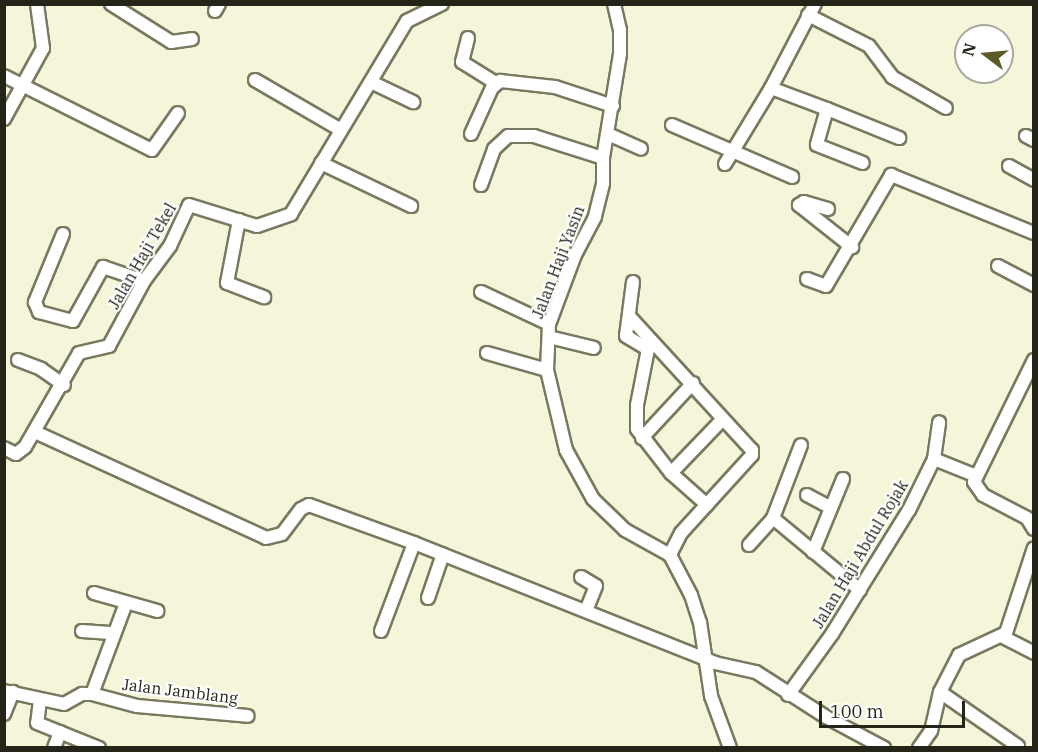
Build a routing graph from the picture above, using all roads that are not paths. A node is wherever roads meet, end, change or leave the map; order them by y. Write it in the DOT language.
graph roads {
  1 [pos="37,4"];
  2 [pos="111,4"];
  3 [pos="442,4"];
  4 [pos="614,4"];
  5 [pos="812,10"];
  6 [pos="468,38"];
  7 [pos="192,39"];
  8 [pos="4,76"];
  9 [pos="255,80"];
  10 [pos="371,82"];
  11 [pos="495,82"];
  12 [pos="22,87"];
  13 [pos="771,88"];
  14 [pos="413,102"];
  15 [pos="612,106"];
  16 [pos="946,108"];
  17 [pos="827,109"];
  18 [pos="178,113"];
  19 [pos="4,119"];
  20 [pos="672,125"];
  21 [pos="341,130"];
  22 [pos="471,134"];
  23 [pos="608,135"];
  24 [pos="899,138"];
  25 [pos="641,149"];
  26 [pos="733,149"];
  27 [pos="603,158"];
  28 [pos="321,163"];
  29 [pos="863,163"];
  30 [pos="725,164"];
  31 [pos="1009,166"];
  32 [pos="792,177"];
  33 [pos="1034,180"];
  34 [pos="481,185"];
  35 [pos="411,206"];
  36 [pos="828,209"];
  37 [pos="239,220"];
  38 [pos="1034,233"];
  39 [pos="63,234"];
  40 [pos="852,247"];
  41 [pos="998,266"];
  42 [pos="807,279"];
  43 [pos="144,281"];
  44 [pos="633,282"];
  45 [pos="1034,285"];
  46 [pos="481,292"];
  47 [pos="264,297"];
  48 [pos="549,331"];
  49 [pos="650,344"];
  50 [pos="594,348"];
  51 [pos="487,353"];
  52 [pos="18,360"];
  53 [pos="1034,360"];
  54 [pos="547,370"];
  55 [pos="693,383"];
  56 [pos="64,385"];
  57 [pos="722,420"];
  58 [pos="939,422"];
  59 [pos="35,432"];
  60 [pos="642,438"];
  61 [pos="801,445"];
  62 [pos="4,448"];
  63 [pos="934,459"];
  64 [pos="670,473"];
  65 [pos="974,475"];
  66 [pos="843,479"];
  67 [pos="807,495"];
  68 [pos="707,505"];
  69 [pos="831,508"];
  70 [pos="773,518"];
  71 [pos="1033,528"];
  72 [pos="414,543"];
  73 [pos="749,545"];
  74 [pos="1034,548"];
  75 [pos="813,552"];
  76 [pos="442,554"];
  77 [pos="670,555"];
  78 [pos="1030,574"];
  79 [pos="581,577"];
  80 [pos="860,591"];
  81 [pos="94,593"];
  82 [pos="428,598"];
  83 [pos="126,603"];
  84 [pos="157,611"];
  85 [pos="586,611"];
  86 [pos="82,631"];
  87 [pos="381,631"];
  88 [pos="114,633"];
  89 [pos="1002,637"];
  90 [pos="1034,653"];
  91 [pos="706,657"];
  92 [pos="9,692"];
  93 [pos="940,692"];
  94 [pos="92,694"];
  95 [pos="789,695"];
  96 [pos="40,700"];
  97 [pos="4,714"];
  98 [pos="249,716"];
  99 [pos="60,732"];
  100 [pos="1018,746"];
  101 [pos="54,747"];
  102 [pos="99,747"];
  103 [pos="730,747"];
  104 [pos="885,747"];
  105 [pos="919,747"];
  1 -- 12 [label="street"];
  2 -- 7 [label="street"];
  3 -- 10 [label="street, Jalan Haji Tekel"];
  4 -- 15 [label="street, Jalan Haji Yasin"];
  5 -- 13 [label="street"];
  5 -- 16 [label="street"];
  6 -- 11 [label="street"];
  8 -- 12 [label="street"];
  9 -- 21 [label="street"];
  10 -- 14 [label="street"];
  10 -- 21 [label="street, Jalan Haji Tekel"];
  11 -- 15 [label="street"];
  11 -- 22 [label="street"];
  12 -- 18 [label="street"];
  12 -- 19 [label="street"];
  13 -- 17 [label="street"];
  13 -- 26 [label="street"];
  15 -- 23 [label="street, Jalan Haji Yasin"];
  17 -- 24 [label="street"];
  17 -- 29 [label="street"];
  20 -- 26 [label="street"];
  21 -- 28 [label="street, Jalan Haji Tekel"];
  23 -- 25 [label="street"];
  23 -- 27 [label="street, Jalan Haji Yasin"];
  26 -- 30 [label="street"];
  26 -- 32 [label="street"];
  27 -- 34 [label="street"];
  27 -- 48 [label="street, Jalan Haji Yasin"];
  28 -- 35 [label="street"];
  28 -- 37 [label="street, Jalan Haji Tekel"];
  31 -- 33 [label="street"];
  36 -- 40 [label="street"];
  37 -- 43 [label="street, Jalan Haji Tekel"];
  37 -- 47 [label="street"];
  38 -- 40 [label="street"];
  39 -- 43 [label="street"];
  40 -- 42 [label="street"];
  41 -- 45 [label="street"];
  43 -- 56 [label="street, Jalan Haji Tekel"];
  44 -- 49 [label="street"];
  46 -- 48 [label="street"];
  48 -- 50 [label="street"];
  48 -- 54 [label="street, Jalan Haji Yasin"];
  49 -- 55 [label="street"];
  49 -- 60 [label="street"];
  51 -- 54 [label="street"];
  52 -- 56 [label="street"];
  53 -- 65 [label="street"];
  54 -- 77 [label="street, Jalan Haji Yasin"];
  55 -- 57 [label="street"];
  55 -- 60 [label="street"];
  56 -- 59 [label="street, Jalan Haji Tekel"];
  57 -- 64 [label="street"];
  57 -- 68 [label="street"];
  58 -- 63 [label="street, Jalan Haji Abdul Rojak"];
  59 -- 62 [label="street, Jalan Haji Tekel"];
  59 -- 72 [label="street"];
  60 -- 64 [label="street"];
  61 -- 70 [label="street"];
  63 -- 65 [label="street"];
  63 -- 80 [label="street, Jalan Haji Abdul Rojak"];
  64 -- 68 [label="street"];
  65 -- 71 [label="street"];
  66 -- 69 [label="street"];
  67 -- 69 [label="street"];
  68 -- 77 [label="street"];
  69 -- 75 [label="street"];
  70 -- 73 [label="street"];
  70 -- 75 [label="street"];
  72 -- 76 [label="street"];
  72 -- 87 [label="street"];
  74 -- 78 [label="street"];
  75 -- 80 [label="street"];
  76 -- 82 [label="street"];
  76 -- 85 [label="street"];
  77 -- 91 [label="street"];
  78 -- 89 [label="street"];
  79 -- 85 [label="street"];
  80 -- 95 [label="street, Jalan Haji Abdul Rojak"];
  81 -- 83 [label="street"];
  83 -- 84 [label="street"];
  83 -- 88 [label="street"];
  85 -- 91 [label="street"];
  86 -- 88 [label="street"];
  88 -- 94 [label="street"];
  89 -- 90 [label="street"];
  89 -- 93 [label="street"];
  91 -- 95 [label="street"];
  91 -- 103 [label="street"];
  92 -- 96 [label="street"];
  92 -- 97 [label="street"];
  93 -- 100 [label="street"];
  93 -- 105 [label="street"];
  94 -- 96 [label="street"];
  94 -- 98 [label="street, Jalan Jamblang"];
  95 -- 104 [label="street"];
  96 -- 99 [label="street"];
  99 -- 101 [label="street"];
  99 -- 102 [label="street"];
}
